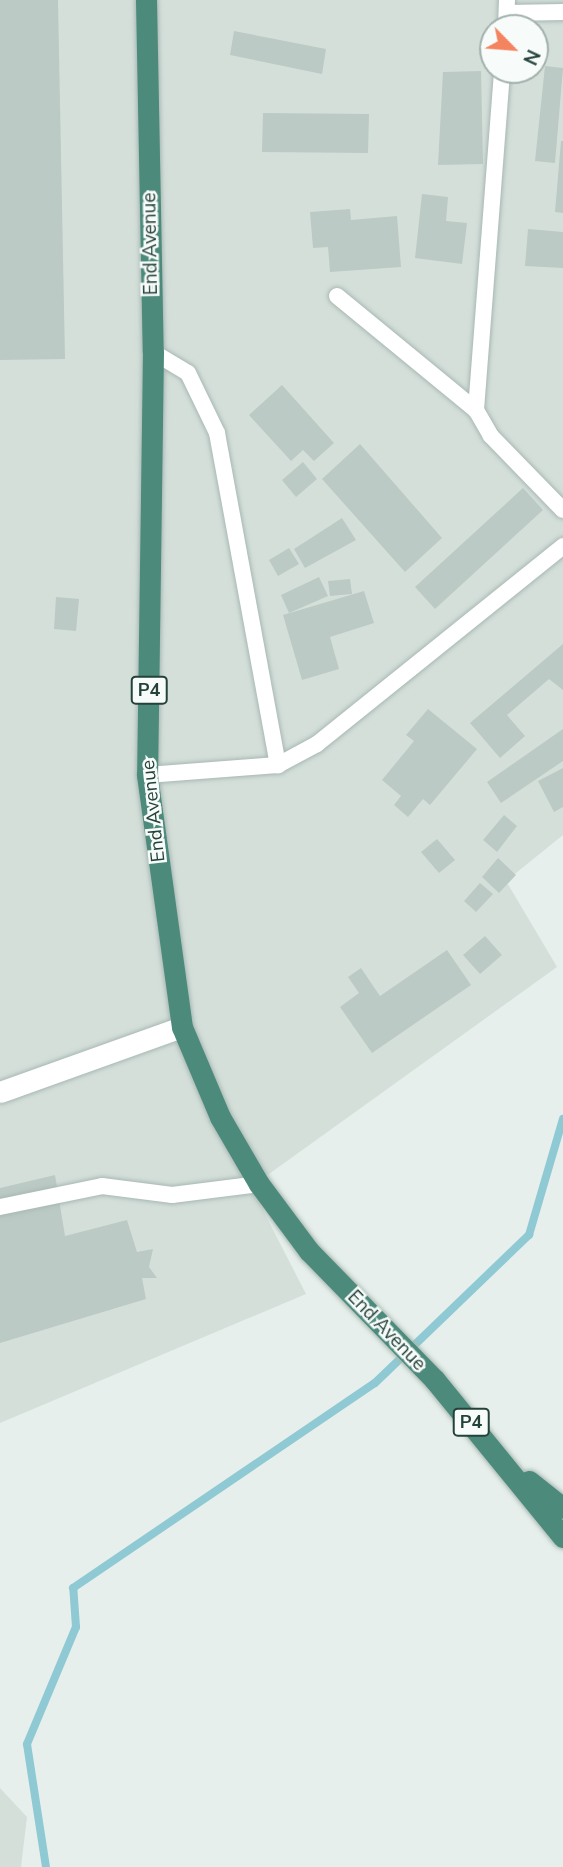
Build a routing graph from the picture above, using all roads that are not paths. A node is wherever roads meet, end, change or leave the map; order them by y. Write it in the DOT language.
graph roads {
  1 [pos="146,0"];
  2 [pos="563,12"];
  3 [pos="507,14"];
  4 [pos="501,84"];
  5 [pos="337,296"];
  6 [pos="153,352"];
  7 [pos="476,410"];
  8 [pos="563,510"];
  9 [pos="563,546"];
  10 [pos="278,765"];
  11 [pos="147,775"];
  12 [pos="181,1027"];
  13 [pos="0,1092"];
  14 [pos="259,1184"];
  15 [pos="0,1207"];
  16 [pos="507,1465"];
  17 [pos="563,1508"];
  18 [pos="563,1537"];
  1 -- 6 [label="highway, End Avenue / P4"];
  2 -- 3 [label="lane"];
  4 -- 7 [label="lane"];
  5 -- 7 [label="lane"];
  6 -- 10 [label="lane"];
  6 -- 11 [label="highway, End Avenue / P4"];
  7 -- 8 [label="lane"];
  9 -- 10 [label="lane"];
  10 -- 11 [label="lane"];
  11 -- 12 [label="highway, End Avenue / P4"];
  12 -- 13 [label="street"];
  12 -- 14 [label="highway, End Avenue / P4"];
  14 -- 15 [label="lane"];
  14 -- 16 [label="highway, End Avenue / P4"];
  16 -- 17 [label="highway, End Avenue / P4"];
  16 -- 18 [label="highway, End Avenue / P4"];
}
